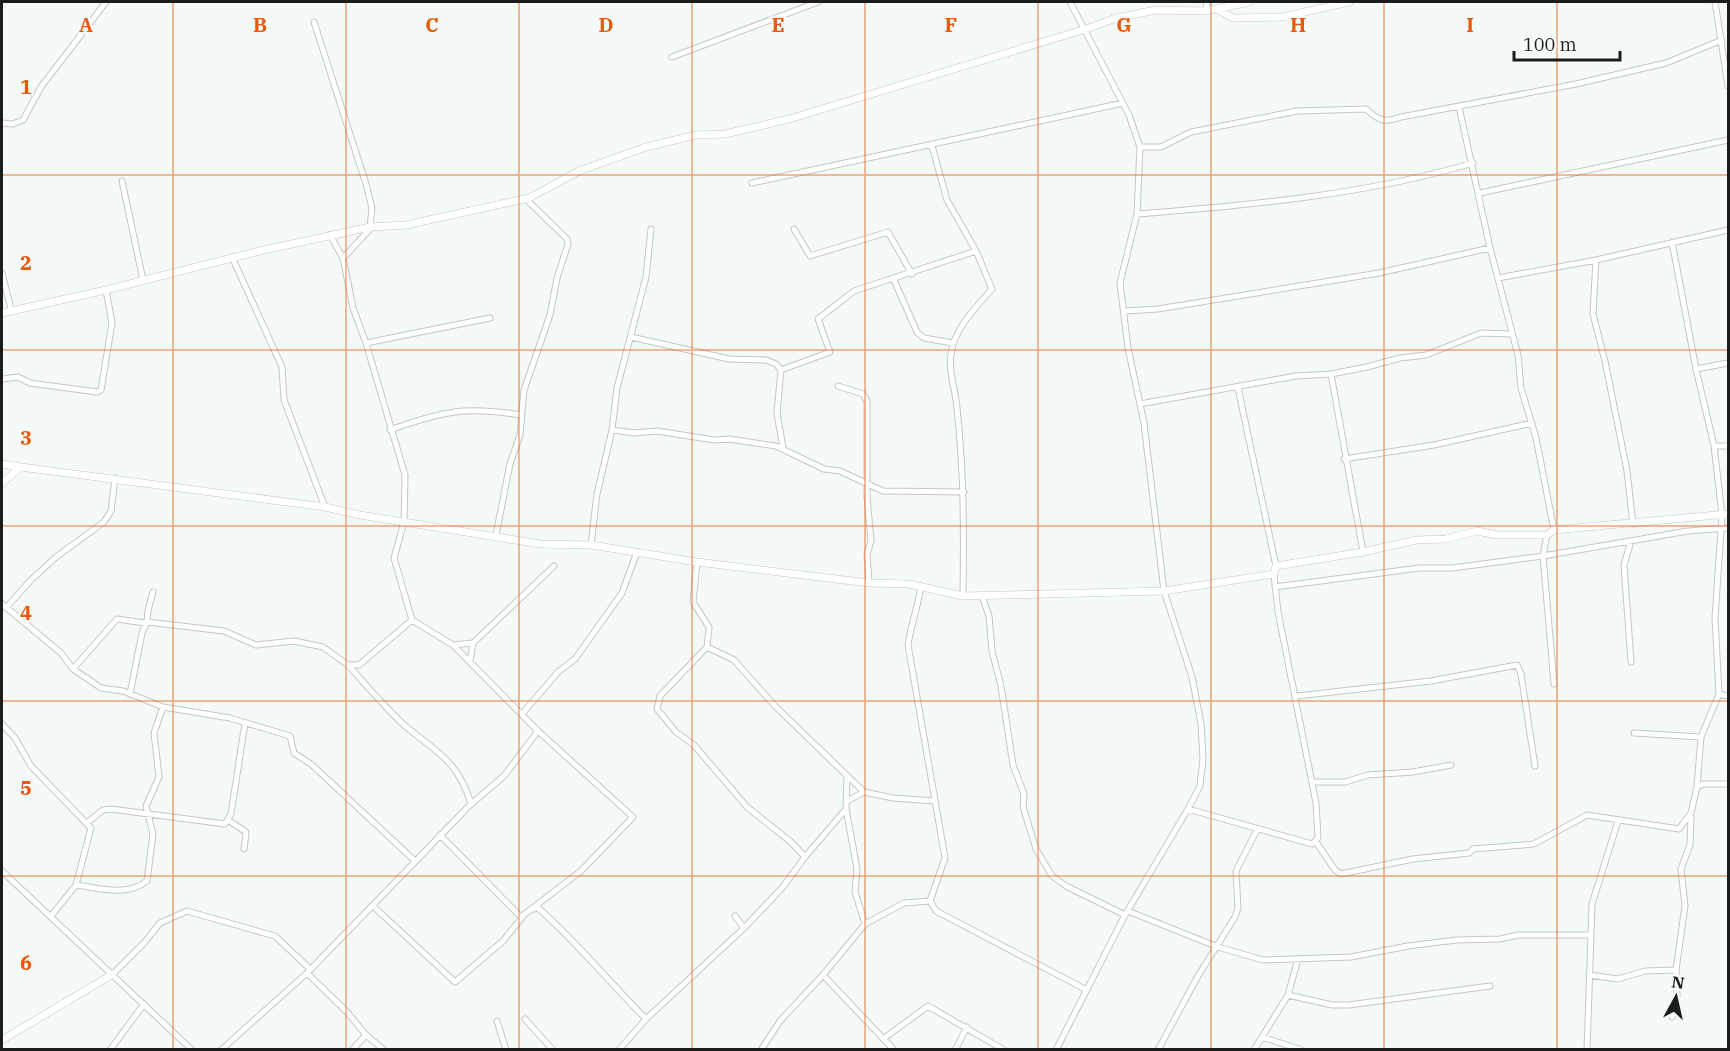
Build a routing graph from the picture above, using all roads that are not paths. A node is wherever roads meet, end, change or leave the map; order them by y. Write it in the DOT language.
graph roads {
  1 [pos="106,2"];
  2 [pos="818,2"];
  3 [pos="1070,2"];
  4 [pos="1207,2"];
  5 [pos="1249,2"];
  6 [pos="1349,2"];
  7 [pos="1715,2"];
  8 [pos="1217,9"];
  9 [pos="1206,11"];
  10 [pos="314,22"];
  11 [pos="1086,30"];
  12 [pos="1722,40"];
  13 [pos="672,57"];
  14 [pos="1728,86"];
  15 [pos="1123,103"];
  16 [pos="1459,107"];
  17 [pos="2,123"];
  18 [pos="1728,140"];
  19 [pos="932,146"];
  20 [pos="1140,147"];
  21 [pos="1473,163"];
  22 [pos="122,181"];
  23 [pos="752,183"];
  24 [pos="1480,193"];
  25 [pos="526,199"];
  26 [pos="1137,214"];
  27 [pos="371,227"];
  28 [pos="651,229"];
  29 [pos="794,229"];
  30 [pos="1728,230"];
  31 [pos="330,235"];
  32 [pos="1672,242"];
  33 [pos="1490,248"];
  34 [pos="976,251"];
  35 [pos="232,257"];
  36 [pos="343,258"];
  37 [pos="1596,260"];
  38 [pos="2,273"];
  39 [pos="912,274"];
  40 [pos="1498,278"];
  41 [pos="142,280"];
  42 [pos="894,280"];
  43 [pos="106,290"];
  44 [pos="11,309"];
  45 [pos="1125,311"];
  46 [pos="2,313"];
  47 [pos="490,318"];
  48 [pos="1512,334"];
  49 [pos="631,337"];
  50 [pos="366,343"];
  51 [pos="953,343"];
  52 [pos="1728,363"];
  53 [pos="1696,369"];
  54 [pos="781,370"];
  55 [pos="1331,374"];
  56 [pos="2,379"];
  57 [pos="838,386"];
  58 [pos="1238,388"];
  59 [pos="1140,404"];
  60 [pos="521,415"];
  61 [pos="1532,423"];
  62 [pos="390,430"];
  63 [pos="612,430"];
  64 [pos="1714,446"];
  65 [pos="1728,446"];
  66 [pos="783,448"];
  67 [pos="1344,459"];
  68 [pos="2,465"];
  69 [pos="21,467"];
  70 [pos="116,478"];
  71 [pos="2,483"];
  72 [pos="867,483"];
  73 [pos="964,492"];
  74 [pos="325,507"];
  75 [pos="1725,515"];
  76 [pos="404,522"];
  77 [pos="1633,524"];
  78 [pos="1725,529"];
  79 [pos="1554,530"];
  80 [pos="496,535"];
  81 [pos="1547,535"];
  82 [pos="1631,541"];
  83 [pos="591,545"];
  84 [pos="637,552"];
  85 [pos="1363,552"];
  86 [pos="1543,556"];
  87 [pos="697,562"];
  88 [pos="554,566"];
  89 [pos="1275,566"];
  90 [pos="1274,574"];
  91 [pos="869,583"];
  92 [pos="921,586"];
  93 [pos="1275,586"];
  94 [pos="1164,591"];
  95 [pos="153,592"];
  96 [pos="963,596"];
  97 [pos="982,596"];
  98 [pos="4,606"];
  99 [pos="412,620"];
  100 [pos="146,623"];
  101 [pos="473,644"];
  102 [pos="453,645"];
  103 [pos="707,647"];
  104 [pos="470,661"];
  105 [pos="1630,662"];
  106 [pos="348,665"];
  107 [pos="73,669"];
  108 [pos="1554,684"];
  109 [pos="130,694"];
  110 [pos="1719,694"];
  111 [pos="1297,696"];
  112 [pos="1728,696"];
  113 [pos="164,707"];
  114 [pos="522,714"];
  115 [pos="245,723"];
  116 [pos="2,724"];
  117 [pos="538,731"];
  118 [pos="1634,733"];
  119 [pos="1701,737"];
  120 [pos="1450,765"];
  121 [pos="1535,766"];
  122 [pos="848,776"];
  123 [pos="1312,782"];
  124 [pos="1728,784"];
  125 [pos="1697,787"];
  126 [pos="864,792"];
  127 [pos="847,801"];
  128 [pos="935,801"];
  129 [pos="471,804"];
  130 [pos="846,809"];
  131 [pos="1188,810"];
  132 [pos="147,813"];
  133 [pos="1691,813"];
  134 [pos="228,820"];
  135 [pos="1618,820"];
  136 [pos="88,822"];
  137 [pos="1257,830"];
  138 [pos="440,835"];
  139 [pos="1316,842"];
  140 [pos="244,849"];
  141 [pos="805,857"];
  142 [pos="414,861"];
  143 [pos="2,871"];
  144 [pos="76,885"];
  145 [pos="930,901"];
  146 [pos="373,906"];
  147 [pos="1127,913"];
  148 [pos="51,916"];
  149 [pos="735,916"];
  150 [pos="865,924"];
  151 [pos="744,928"];
  152 [pos="1590,935"];
  153 [pos="1218,947"];
  154 [pos="1298,960"];
  155 [pos="1676,970"];
  156 [pos="308,971"];
  157 [pos="113,974"];
  158 [pos="823,975"];
  159 [pos="1589,975"];
  160 [pos="1490,986"];
  161 [pos="1085,989"];
  162 [pos="1288,995"];
  163 [pos="144,1004"];
  164 [pos="1672,1017"];
  165 [pos="525,1019"];
  166 [pos="646,1019"];
  167 [pos="497,1021"];
  168 [pos="967,1028"];
  169 [pos="366,1035"];
  170 [pos="1262,1037"];
  171 [pos="883,1039"];
  172 [pos="2,1040"];
  173 [pos="760,1049"];
  174 [pos="110,1050"];
  175 [pos="192,1050"];
  176 [pos="221,1050"];
  177 [pos="352,1050"];
  178 [pos="384,1050"];
  179 [pos="506,1050"];
  180 [pos="553,1050"];
  181 [pos="619,1050"];
  182 [pos="894,1050"];
  183 [pos="955,1050"];
  184 [pos="1004,1050"];
  185 [pos="1056,1050"];
  186 [pos="1158,1050"];
  187 [pos="1254,1050"];
  188 [pos="1302,1050"];
  189 [pos="1587,1050"];
  1 -- 17 [label="street"];
  2 -- 13 [label="street"];
  3 -- 11 [label="street"];
  4 -- 9 [label="street"];
  5 -- 8 [label="street"];
  6 -- 8 [label="street"];
  7 -- 12 [label="street"];
  8 -- 9 [label="street"];
  9 -- 11 [label="street"];
  10 -- 27 [label="street"];
  11 -- 15 [label="street"];
  11 -- 25 [label="street"];
  12 -- 14 [label="street"];
  12 -- 16 [label="street"];
  15 -- 19 [label="street"];
  15 -- 20 [label="street"];
  16 -- 20 [label="street"];
  16 -- 21 [label="street"];
  18 -- 24 [label="street"];
  19 -- 23 [label="street"];
  19 -- 34 [label="street"];
  20 -- 26 [label="street"];
  21 -- 24 [label="street"];
  21 -- 26 [label="street"];
  22 -- 41 [label="street"];
  24 -- 33 [label="street"];
  25 -- 27 [label="street"];
  25 -- 60 [label="street"];
  26 -- 45 [label="street"];
  27 -- 31 [label="street"];
  27 -- 36 [label="street"];
  28 -- 49 [label="street"];
  29 -- 39 [label="street"];
  30 -- 32 [label="street"];
  31 -- 35 [label="street"];
  31 -- 36 [label="street"];
  32 -- 37 [label="street"];
  32 -- 53 [label="street"];
  33 -- 40 [label="street"];
  33 -- 45 [label="street"];
  34 -- 39 [label="street"];
  34 -- 51 [label="street"];
  35 -- 41 [label="street"];
  35 -- 74 [label="street"];
  36 -- 50 [label="street"];
  37 -- 40 [label="street"];
  37 -- 77 [label="street"];
  38 -- 44 [label="street"];
  39 -- 42 [label="street"];
  40 -- 48 [label="street"];
  41 -- 43 [label="street"];
  42 -- 51 [label="street"];
  42 -- 54 [label="street"];
  43 -- 44 [label="street"];
  43 -- 56 [label="street"];
  44 -- 46 [label="street"];
  45 -- 59 [label="street"];
  47 -- 50 [label="street"];
  48 -- 55 [label="street"];
  48 -- 61 [label="street"];
  49 -- 54 [label="street"];
  49 -- 63 [label="street"];
  50 -- 62 [label="street"];
  51 -- 73 [label="street"];
  52 -- 53 [label="street"];
  53 -- 64 [label="street"];
  54 -- 66 [label="street"];
  55 -- 58 [label="street"];
  55 -- 67 [label="street"];
  57 -- 72 [label="street"];
  58 -- 59 [label="street"];
  58 -- 89 [label="street"];
  59 -- 94 [label="street"];
  60 -- 62 [label="street"];
  60 -- 80 [label="street"];
  61 -- 67 [label="street"];
  61 -- 79 [label="street"];
  62 -- 76 [label="street"];
  63 -- 66 [label="street"];
  63 -- 83 [label="street"];
  64 -- 65 [label="street"];
  64 -- 75 [label="street"];
  66 -- 72 [label="street"];
  67 -- 85 [label="street"];
  68 -- 69 [label="street"];
  69 -- 70 [label="street"];
  69 -- 71 [label="street"];
  70 -- 74 [label="street"];
  70 -- 98 [label="street"];
  72 -- 73 [label="street"];
  72 -- 91 [label="street"];
  73 -- 96 [label="street"];
  74 -- 76 [label="street"];
  75 -- 77 [label="street"];
  75 -- 78 [label="street"];
  76 -- 80 [label="street"];
  76 -- 99 [label="street"];
  77 -- 79 [label="street"];
  78 -- 82 [label="street"];
  78 -- 110 [label="street"];
  79 -- 81 [label="street"];
  80 -- 83 [label="street"];
  81 -- 85 [label="street"];
  81 -- 86 [label="street"];
  82 -- 86 [label="street"];
  82 -- 105 [label="street"];
  83 -- 84 [label="street"];
  84 -- 87 [label="street"];
  84 -- 114 [label="street"];
  85 -- 89 [label="street"];
  86 -- 93 [label="street"];
  86 -- 108 [label="street"];
  87 -- 91 [label="street"];
  87 -- 103 [label="street"];
  88 -- 101 [label="street"];
  89 -- 90 [label="street"];
  90 -- 93 [label="street"];
  90 -- 94 [label="street"];
  91 -- 92 [label="street"];
  92 -- 96 [label="street"];
  92 -- 128 [label="street"];
  93 -- 111 [label="street"];
  94 -- 97 [label="street"];
  94 -- 131 [label="street"];
  95 -- 100 [label="street"];
  96 -- 97 [label="street"];
  97 -- 147 [label="street"];
  98 -- 107 [label="street"];
  99 -- 102 [label="street"];
  99 -- 106 [label="street"];
  100 -- 106 [label="street"];
  100 -- 107 [label="street"];
  100 -- 109 [label="street"];
  101 -- 102 [label="street"];
  101 -- 104 [label="street"];
  102 -- 104 [label="street"];
  103 -- 122 [label="street"];
  103 -- 141 [label="street"];
  104 -- 114 [label="street"];
  106 -- 129 [label="street"];
  107 -- 109 [label="street"];
  109 -- 113 [label="street"];
  110 -- 112 [label="street"];
  110 -- 119 [label="street"];
  111 -- 121 [label="street"];
  111 -- 123 [label="street"];
  113 -- 115 [label="street"];
  113 -- 132 [label="street"];
  114 -- 117 [label="street"];
  115 -- 134 [label="street"];
  115 -- 142 [label="street"];
  116 -- 136 [label="street"];
  117 -- 129 [label="street"];
  117 -- 138 [label="street"];
  118 -- 119 [label="street"];
  119 -- 125 [label="street"];
  120 -- 123 [label="street"];
  122 -- 126 [label="street"];
  122 -- 127 [label="street"];
  123 -- 139 [label="street"];
  124 -- 125 [label="street"];
  125 -- 133 [label="street"];
  126 -- 127 [label="street"];
  126 -- 128 [label="street"];
  127 -- 130 [label="street"];
  128 -- 145 [label="street"];
  129 -- 138 [label="street"];
  130 -- 141 [label="street"];
  130 -- 150 [label="street"];
  131 -- 137 [label="street"];
  131 -- 147 [label="street"];
  132 -- 134 [label="street"];
  132 -- 136 [label="street"];
  132 -- 144 [label="street"];
  133 -- 135 [label="street"];
  133 -- 155 [label="street"];
  134 -- 140 [label="street"];
  135 -- 139 [label="street"];
  135 -- 152 [label="street"];
  136 -- 144 [label="street"];
  137 -- 139 [label="street"];
  137 -- 153 [label="street"];
  138 -- 142 [label="street"];
  141 -- 151 [label="street"];
  142 -- 146 [label="street"];
  143 -- 148 [label="street"];
  144 -- 148 [label="street"];
  145 -- 150 [label="street"];
  145 -- 161 [label="street"];
  146 -- 156 [label="street"];
  146 -- 166 [label="street"];
  147 -- 153 [label="street"];
  147 -- 161 [label="street"];
  148 -- 157 [label="street"];
  149 -- 151 [label="street"];
  150 -- 158 [label="street"];
  151 -- 166 [label="street"];
  152 -- 154 [label="street"];
  152 -- 159 [label="street"];
  153 -- 154 [label="street"];
  153 -- 186 [label="street"];
  154 -- 162 [label="street"];
  155 -- 159 [label="street"];
  155 -- 164 [label="street"];
  156 -- 157 [label="street"];
  156 -- 169 [label="street"];
  156 -- 176 [label="street"];
  157 -- 163 [label="street"];
  157 -- 172 [label="street"];
  158 -- 171 [label="street"];
  158 -- 173 [label="street"];
  159 -- 189 [label="street"];
  160 -- 162 [label="street"];
  161 -- 185 [label="street"];
  162 -- 170 [label="street"];
  163 -- 174 [label="street"];
  163 -- 175 [label="street"];
  165 -- 180 [label="street"];
  166 -- 181 [label="street"];
  167 -- 179 [label="street"];
  168 -- 171 [label="street"];
  168 -- 183 [label="street"];
  168 -- 184 [label="street"];
  169 -- 177 [label="street"];
  169 -- 178 [label="street"];
  170 -- 187 [label="street"];
  170 -- 188 [label="street"];
  171 -- 182 [label="street"];
}
